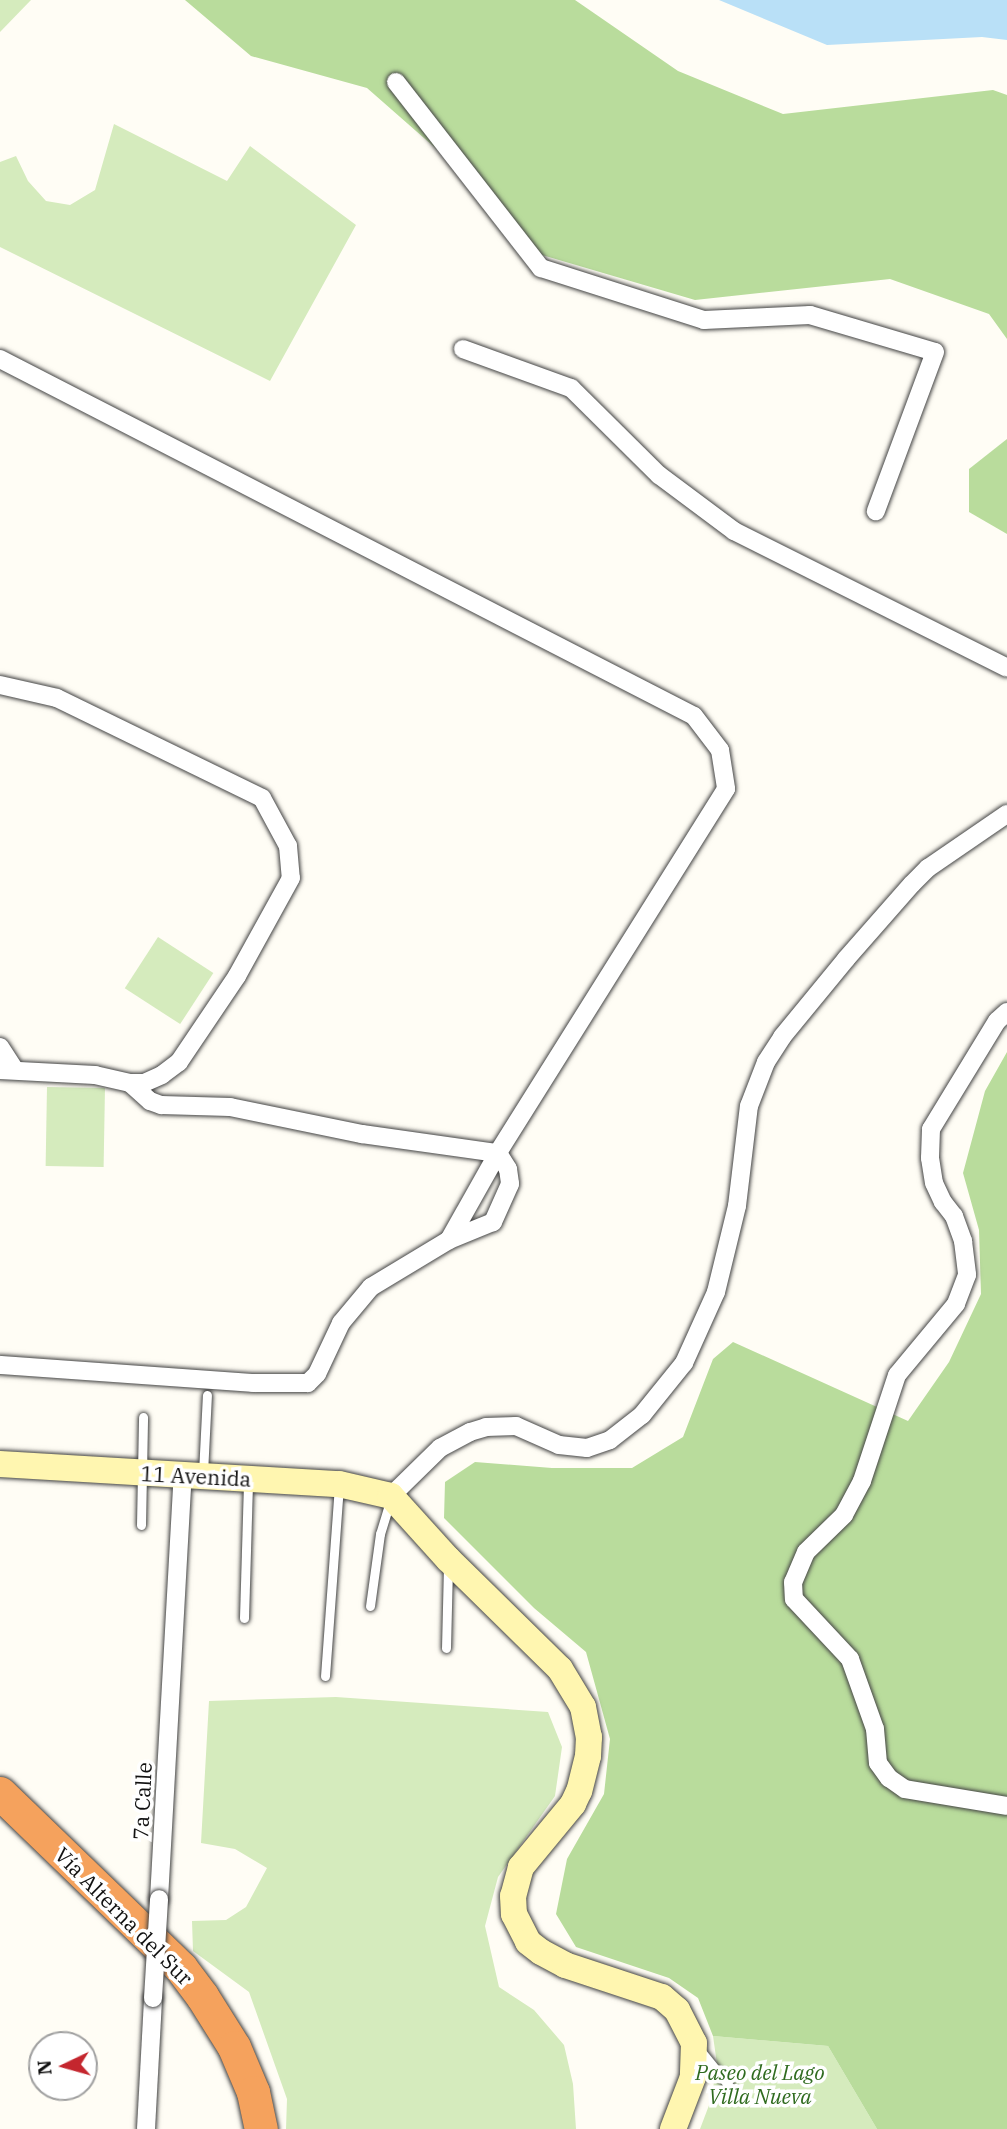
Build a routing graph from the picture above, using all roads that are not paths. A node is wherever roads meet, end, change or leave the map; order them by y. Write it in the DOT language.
graph roads {
  1 [pos="396,82"];
  2 [pos="463,349"];
  3 [pos="0,359"];
  4 [pos="876,511"];
  5 [pos="1007,668"];
  6 [pos="0,685"];
  7 [pos="1007,814"];
  8 [pos="1007,1012"];
  9 [pos="0,1046"];
  10 [pos="8,1070"];
  11 [pos="130,1083"];
  12 [pos="498,1153"];
  13 [pos="449,1240"];
  14 [pos="0,1365"];
  15 [pos="207,1395"];
  16 [pos="144,1417"];
  17 [pos="0,1464"];
  18 [pos="142,1473"];
  19 [pos="193,1476"];
  20 [pos="248,1479"];
  21 [pos="339,1484"];
  22 [pos="391,1496"];
  23 [pos="141,1525"];
  24 [pos="449,1559"];
  25 [pos="370,1606"];
  26 [pos="244,1618"];
  27 [pos="446,1648"];
  28 [pos="325,1676"];
  29 [pos="0,1793"];
  30 [pos="1007,1806"];
  31 [pos="0,1817"];
  32 [pos="694,2043"];
  33 [pos="730,2087"];
  34 [pos="146,2129"];
  35 [pos="240,2129"];
  36 [pos="261,2129"];
  37 [pos="673,2129"];
  1 -- 4 [label="street"];
  2 -- 5 [label="street"];
  3 -- 12 [label="street"];
  6 -- 11 [label="street"];
  7 -- 22 [label="street"];
  8 -- 30 [label="street"];
  9 -- 10 [label="street"];
  10 -- 11 [label="street"];
  11 -- 12 [label="street"];
  12 -- 13 [label="street"];
  12 -- 13 [label="street"];
  13 -- 14 [label="street"];
  15 -- 19 [label="lane"];
  16 -- 18 [label="lane"];
  17 -- 18 [label="street, 11 Avenida"];
  18 -- 19 [label="street, 11 Avenida"];
  18 -- 23 [label="lane"];
  19 -- 20 [label="street, 11 Avenida"];
  19 -- 34 [label="street, 7a Calle, bridge"];
  20 -- 21 [label="street, 11 Avenida"];
  20 -- 26 [label="lane"];
  21 -- 22 [label="street, 11 Avenida"];
  21 -- 28 [label="lane"];
  22 -- 24 [label="street"];
  22 -- 25 [label="lane"];
  24 -- 27 [label="lane"];
  24 -- 32 [label="street"];
  29 -- 36 [label="highway, Vía Alterna del Sur"];
  31 -- 35 [label="highway, Vía Alterna del Sur"];
  32 -- 33 [label="lane"];
  32 -- 37 [label="street"];
}
